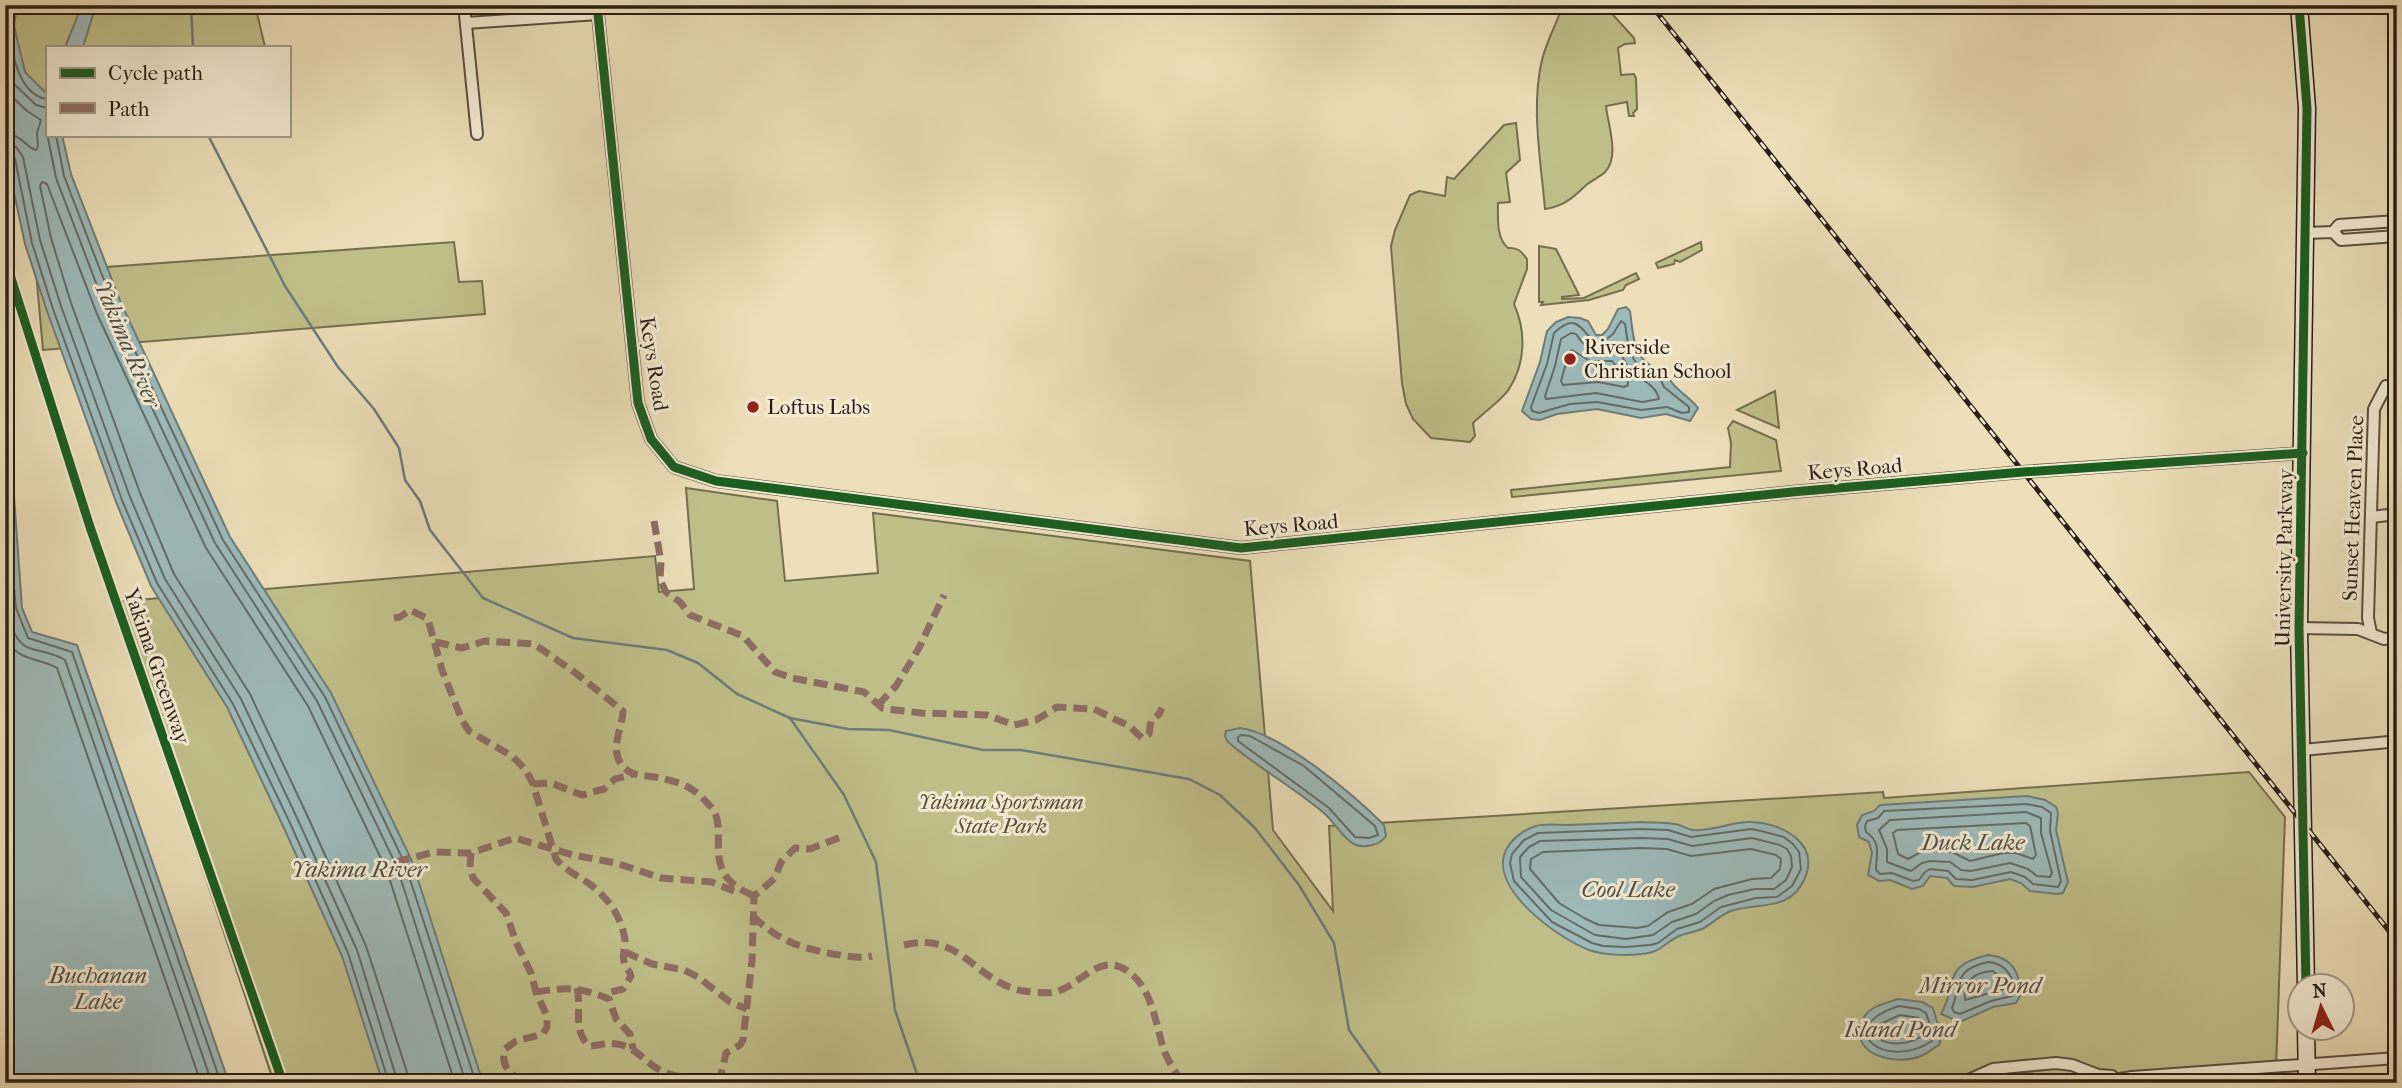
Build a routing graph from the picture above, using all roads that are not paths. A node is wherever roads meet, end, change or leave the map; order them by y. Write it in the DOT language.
graph roads {
  1 [pos="464,5"];
  2 [pos="2299,5"];
  3 [pos="597,10"];
  4 [pos="466,23"];
  5 [pos="477,134"];
  6 [pos="2397,221"];
  7 [pos="2333,232"];
  8 [pos="2305,233"];
  9 [pos="2397,236"];
  10 [pos="2386,386"];
  11 [pos="2303,453"];
  12 [pos="2397,514"];
  13 [pos="2371,517"];
  14 [pos="2299,628"];
  15 [pos="2371,633"];
  16 [pos="2397,638"];
  17 [pos="2397,744"];
  18 [pos="2302,750"];
  19 [pos="2306,972"];
  20 [pos="2306,1042"];
  21 [pos="2397,1058"];
  22 [pos="2307,1064"];
  23 [pos="2132,1077"];
  24 [pos="1962,1083"];
  25 [pos="2097,1083"];
  26 [pos="2307,1083"];
  1 -- 4 [label="street"];
  2 -- 8 [label="main road, University Parkway"];
  3 -- 4 [label="street"];
  3 -- 11 [label="street, Keys Road"];
  4 -- 5 [label="street"];
  6 -- 7 [label="street"];
  7 -- 8 [label="street"];
  7 -- 9 [label="street"];
  8 -- 11 [label="main road, University Parkway"];
  10 -- 13 [label="street, Sunset Heaven Place"];
  11 -- 14 [label="main road, University Parkway"];
  12 -- 13 [label="street"];
  13 -- 15 [label="street, Sunset Heaven Place"];
  14 -- 15 [label="street"];
  14 -- 18 [label="main road, University Parkway"];
  15 -- 16 [label="street"];
  17 -- 18 [label="street"];
  18 -- 19 [label="main road, University Parkway"];
  20 -- 22 [label="main road"];
  21 -- 22 [label="street"];
  22 -- 23 [label="street"];
  22 -- 26 [label="main road"];
  23 -- 24 [label="street"];
  23 -- 25 [label="street"];
}
